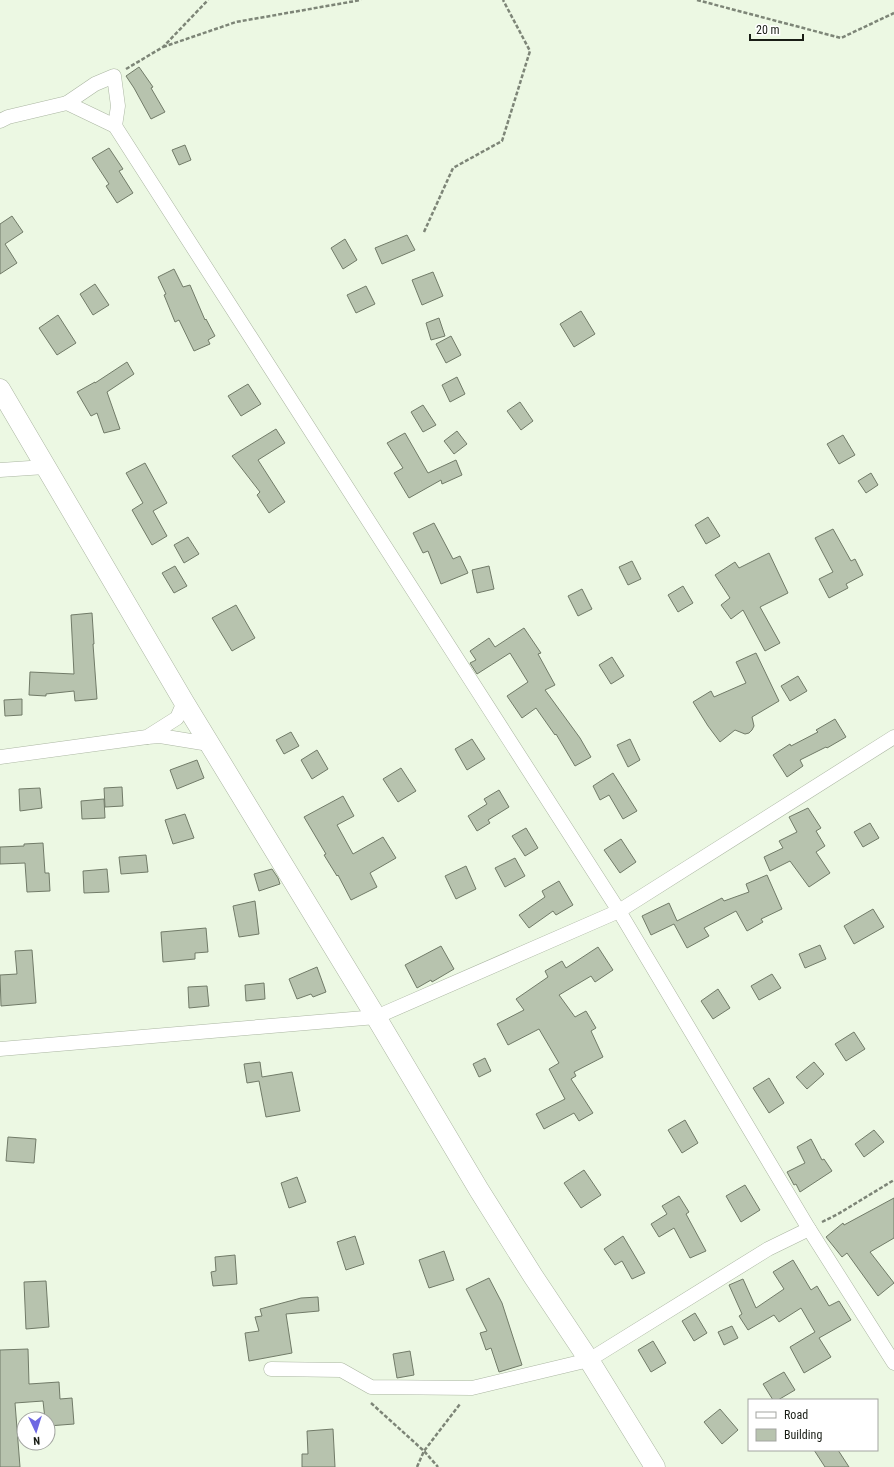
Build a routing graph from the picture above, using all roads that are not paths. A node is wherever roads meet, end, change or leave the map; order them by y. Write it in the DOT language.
graph roads {
  1 [pos="67,103"];
  2 [pos="0,121"];
  3 [pos="115,126"];
  4 [pos="0,389"];
  5 [pos="45,467"];
  6 [pos="0,470"];
  7 [pos="184,702"];
  8 [pos="147,737"];
  9 [pos="894,737"];
  10 [pos="209,744"];
  11 [pos="0,757"];
  12 [pos="619,911"];
  13 [pos="376,1017"];
  14 [pos="0,1049"];
  15 [pos="809,1229"];
  16 [pos="589,1360"];
  17 [pos="894,1363"];
  18 [pos="271,1369"];
  19 [pos="655,1467"];
  1 -- 2 [label="street"];
  1 -- 3 [label="street"];
  1 -- 3 [label="street"];
  3 -- 12 [label="street"];
  4 -- 5 [label="street"];
  5 -- 6 [label="street"];
  5 -- 7 [label="street"];
  7 -- 8 [label="street"];
  7 -- 10 [label="street"];
  8 -- 10 [label="street"];
  8 -- 11 [label="street"];
  9 -- 12 [label="street"];
  10 -- 13 [label="street"];
  12 -- 13 [label="street"];
  12 -- 15 [label="street"];
  13 -- 14 [label="street"];
  13 -- 16 [label="street"];
  15 -- 16 [label="street"];
  15 -- 17 [label="street"];
  16 -- 18 [label="street"];
  16 -- 19 [label="street"];
}
